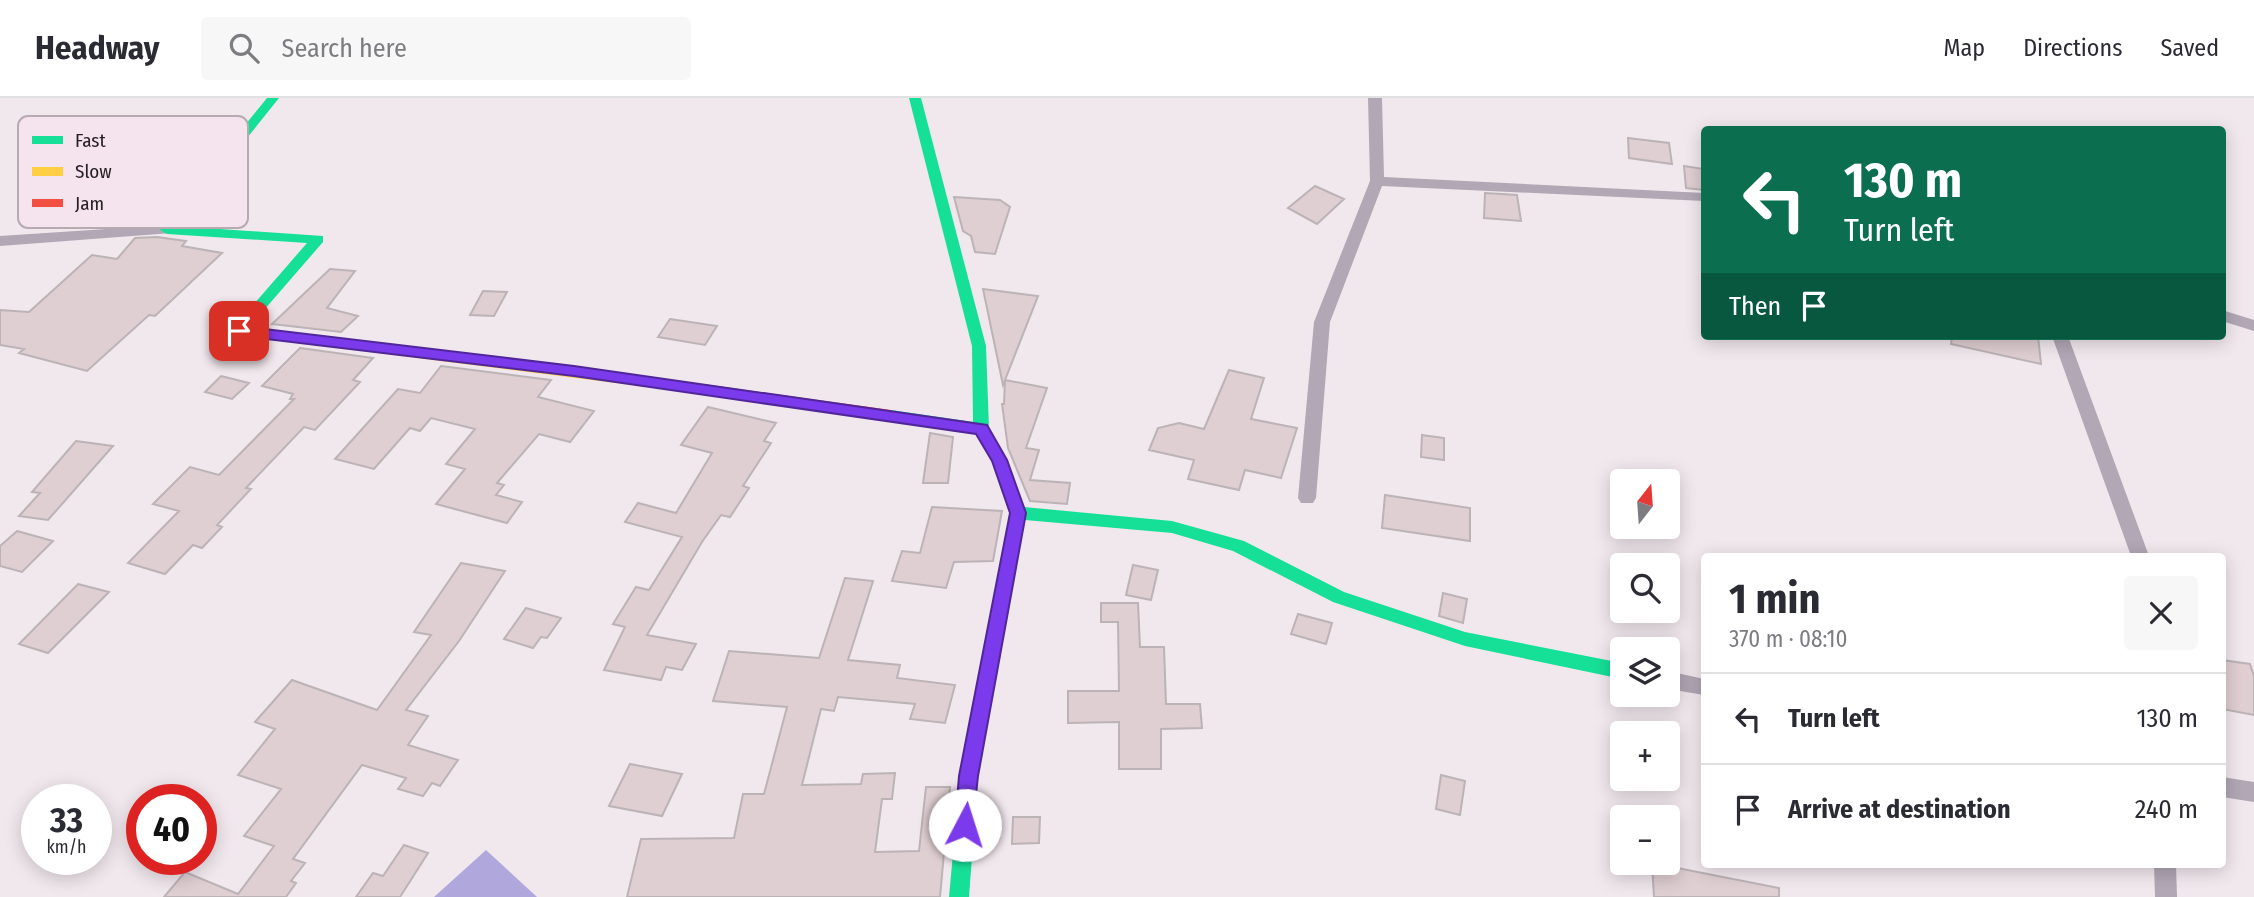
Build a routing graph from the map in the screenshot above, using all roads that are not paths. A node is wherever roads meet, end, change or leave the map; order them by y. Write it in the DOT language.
graph roads {
  1 [pos="273,98"];
  2 [pos="915,98"];
  3 [pos="1375,98"];
  4 [pos="248,129"];
  5 [pos="1377,181"];
  6 [pos="1701,197"];
  7 [pos="167,230"];
  8 [pos="0,241"];
  9 [pos="2226,316"];
  10 [pos="2254,326"];
  11 [pos="2061,340"];
  12 [pos="981,429"];
  13 [pos="1307,498"];
  14 [pos="1018,513"];
  15 [pos="2139,553"];
  16 [pos="1610,669"];
  17 [pos="1680,682"];
  18 [pos="1701,686"];
  19 [pos="2226,788"];
  20 [pos="2254,792"];
  21 [pos="2165,868"];
  22 [pos="959,897"];
  23 [pos="2166,897"];
  1 -- 4 [label="street"];
  2 -- 12 [label="street"];
  3 -- 5 [label="street"];
  5 -- 6 [label="street"];
  5 -- 13 [label="street"];
  7 -- 8 [label="street"];
  7 -- 12 [label="street"];
  9 -- 10 [label="street"];
  11 -- 15 [label="street"];
  12 -- 14 [label="street"];
  14 -- 16 [label="street"];
  14 -- 22 [label="street"];
  17 -- 18 [label="street"];
  19 -- 20 [label="street"];
  21 -- 23 [label="street"];
}
